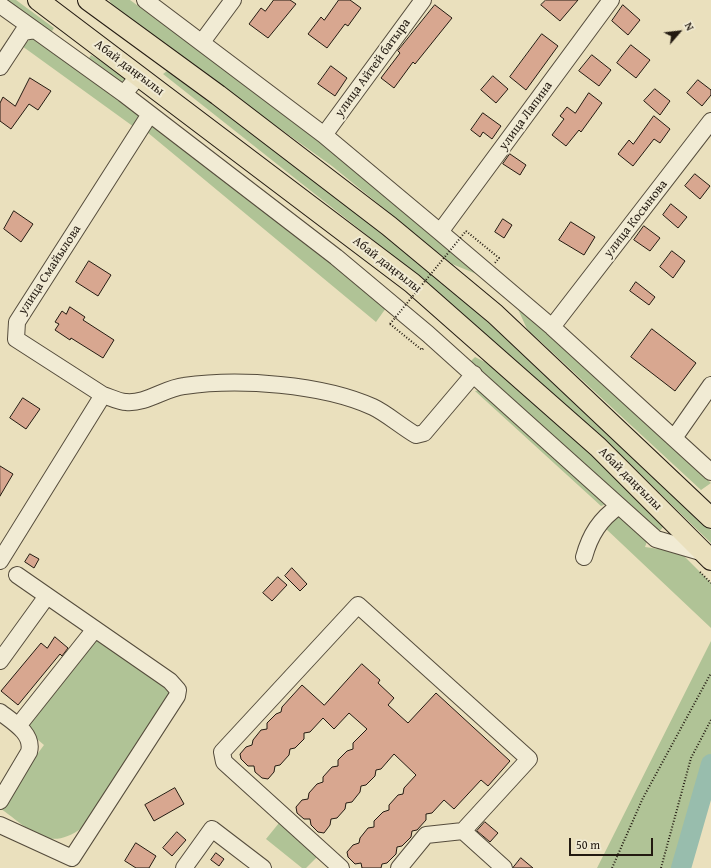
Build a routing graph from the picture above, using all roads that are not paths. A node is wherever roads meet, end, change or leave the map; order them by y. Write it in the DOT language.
graph roads {
  1 [pos="38,0"];
  2 [pos="88,0"];
  3 [pos="145,0"];
  4 [pos="233,0"];
  5 [pos="423,0"];
  6 [pos="611,0"];
  7 [pos="0,5"];
  8 [pos="35,30"];
  9 [pos="202,42"];
  10 [pos="0,67"];
  11 [pos="139,75"];
  12 [pos="124,94"];
  13 [pos="150,114"];
  14 [pos="711,121"];
  15 [pos="324,135"];
  16 [pos="440,232"];
  17 [pos="556,322"];
  18 [pos="474,374"];
  19 [pos="711,385"];
  20 [pos="103,395"];
  21 [pos="674,438"];
  22 [pos="711,472"];
  23 [pos="619,506"];
  24 [pos="711,518"];
  25 [pos="708,556"];
  26 [pos="584,557"];
  27 [pos="0,561"];
  28 [pos="17,575"];
  29 [pos="47,596"];
  30 [pos="95,629"];
  31 [pos="0,661"];
  32 [pos="0,712"];
  33 [pos="18,726"];
  34 [pos="0,801"];
  35 [pos="0,825"];
  36 [pos="463,831"];
  37 [pos="184,868"];
  38 [pos="263,868"];
  39 [pos="341,868"];
  40 [pos="399,868"];
  41 [pos="504,868"];
  1 -- 11 [label="main road, Абай даңғылы"];
  2 -- 24 [label="main road, Абай даңғылы"];
  3 -- 9 [label="street"];
  4 -- 9 [label="street"];
  5 -- 15 [label="street, улица Айтей батыра"];
  6 -- 16 [label="street, улица Лапина"];
  7 -- 8 [label="street"];
  8 -- 10 [label="street"];
  8 -- 12 [label="street"];
  9 -- 15 [label="street"];
  11 -- 12 [label="street"];
  11 -- 25 [label="main road, Абай даңғылы"];
  12 -- 13 [label="street"];
  13 -- 18 [label="street"];
  13 -- 20 [label="street, улица Смайылова"];
  14 -- 17 [label="street, улица Косынова"];
  15 -- 16 [label="street"];
  16 -- 17 [label="street"];
  17 -- 21 [label="street"];
  18 -- 20 [label="street"];
  18 -- 23 [label="street"];
  19 -- 21 [label="street"];
  20 -- 27 [label="street"];
  21 -- 22 [label="street"];
  23 -- 25 [label="street"];
  23 -- 26 [label="street"];
  28 -- 29 [label="street"];
  29 -- 30 [label="street"];
  29 -- 31 [label="street"];
  30 -- 33 [label="street"];
  30 -- 35 [label="street"];
  32 -- 33 [label="street"];
  33 -- 34 [label="street"];
  36 -- 39 [label="street"];
  36 -- 40 [label="street"];
  36 -- 41 [label="street"];
  37 -- 38 [label="street"];
}
